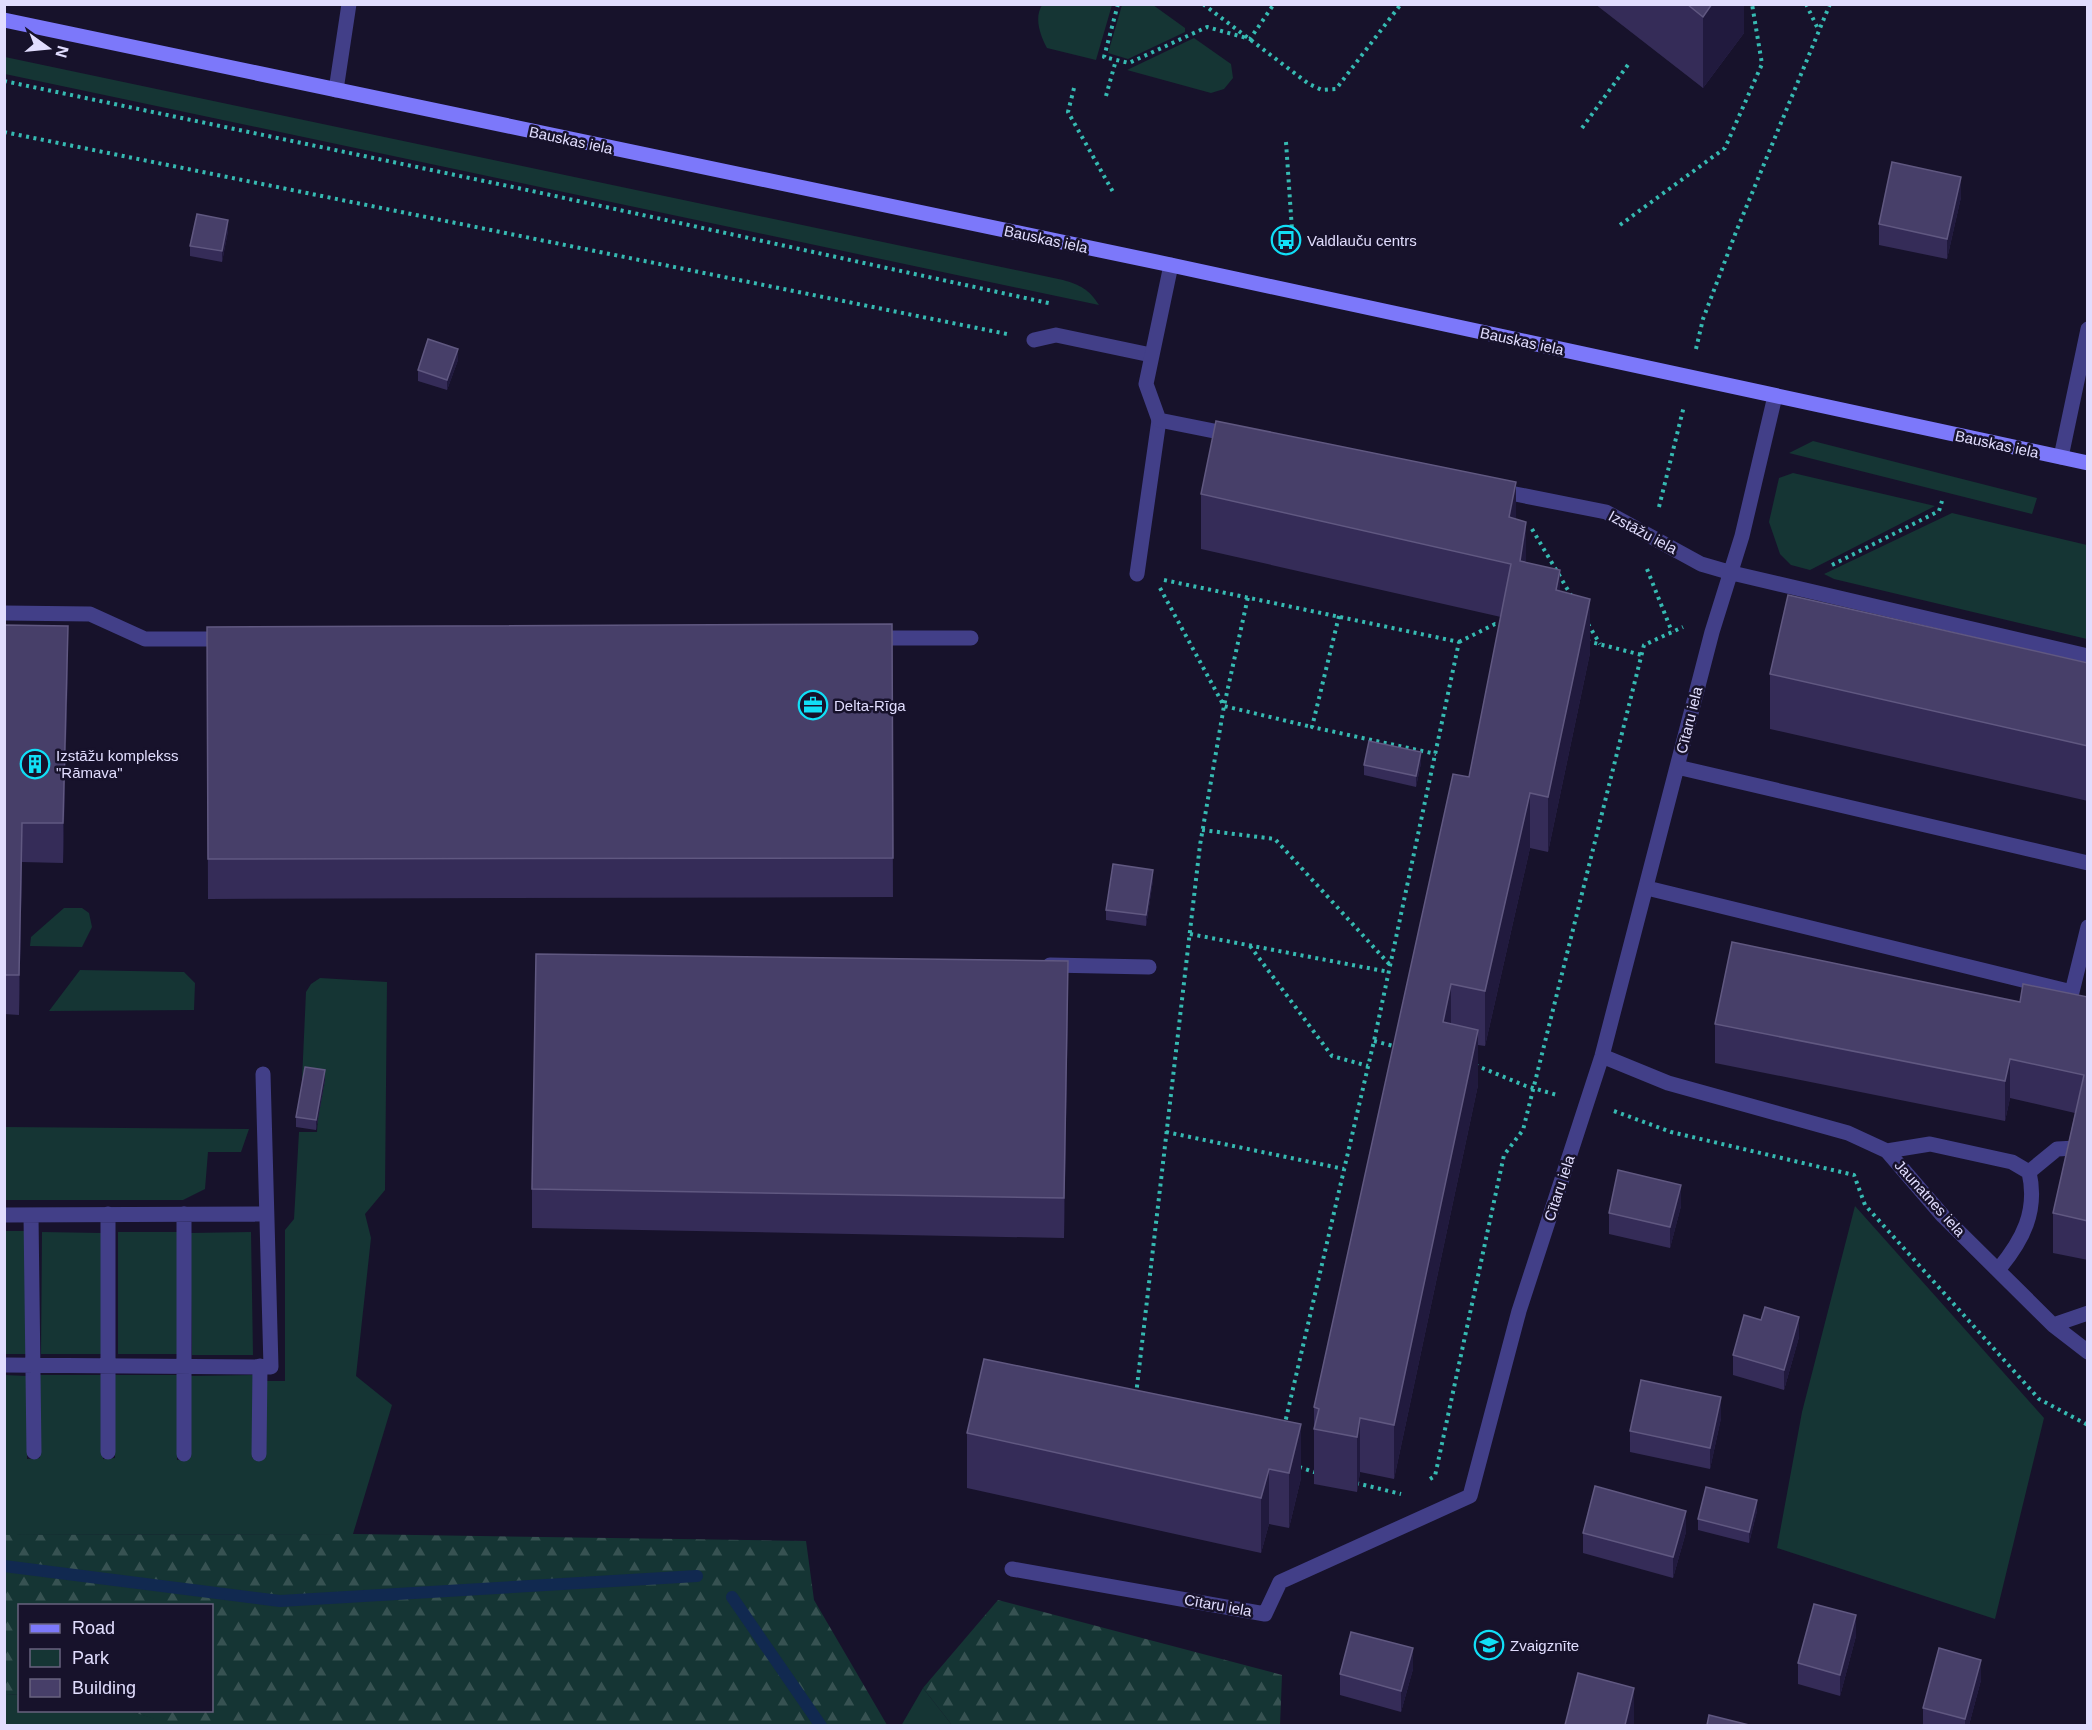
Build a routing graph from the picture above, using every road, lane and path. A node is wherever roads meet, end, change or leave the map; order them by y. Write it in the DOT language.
graph roads {
  1 [pos="349,4"];
  2 [pos="1118,4"];
  3 [pos="1203,4"];
  4 [pos="1274,4"];
  5 [pos="1401,4"];
  6 [pos="1752,4"];
  7 [pos="1806,4"];
  8 [pos="1830,4"];
  9 [pos="4,20"];
  10 [pos="1820,31"];
  11 [pos="1250,39"];
  12 [pos="1116,60"];
  13 [pos="1630,62"];
  14 [pos="4,81"];
  15 [pos="1074,88"];
  16 [pos="336,90"];
  17 [pos="1106,96"];
  18 [pos="1582,128"];
  19 [pos="4,132"];
  20 [pos="1286,142"];
  21 [pos="1113,192"];
  22 [pos="1620,225"];
  23 [pos="1292,230"];
  24 [pos="1171,265"];
  25 [pos="1059,305"];
  26 [pos="2088,329"];
  27 [pos="1034,340"];
  28 [pos="1151,355"];
  29 [pos="1689,378"];
  30 [pos="1775,396"];
  31 [pos="1159,420"];
  32 [pos="1252,439"];
  33 [pos="2061,457"];
  34 [pos="2088,463"];
  35 [pos="1475,485"];
  36 [pos="1942,501"];
  37 [pos="1523,533"];
  38 [pos="1651,534"];
  39 [pos="1732,573"];
  40 [pos="1137,574"];
  41 [pos="1805,590"];
  42 [pos="1248,597"];
  43 [pos="1576,604"];
  44 [pos="4,613"];
  45 [pos="1582,614"];
  46 [pos="1339,616"];
  47 [pos="1505,618"];
  48 [pos="1504,626"];
  49 [pos="1509,626"];
  50 [pos="1672,632"];
  51 [pos="1712,632"];
  52 [pos="852,638"];
  53 [pos="971,638"];
  54 [pos="241,639"];
  55 [pos="1579,640"];
  56 [pos="1460,642"];
  57 [pos="1600,644"];
  58 [pos="1641,655"];
  59 [pos="2088,656"];
  60 [pos="1224,706"];
  61 [pos="1312,727"];
  62 [pos="1436,754"];
  63 [pos="1677,767"];
  64 [pos="1203,830"];
  65 [pos="2088,863"];
  66 [pos="1647,888"];
  67 [pos="2088,927"];
  68 [pos="1190,934"];
  69 [pos="1250,946"];
  70 [pos="1032,964"];
  71 [pos="1390,966"];
  72 [pos="1149,967"];
  73 [pos="1389,972"];
  74 [pos="1374,1041"];
  75 [pos="1406,1049"];
  76 [pos="1602,1056"];
  77 [pos="1470,1063"];
  78 [pos="1368,1066"];
  79 [pos="263,1074"];
  80 [pos="1533,1088"];
  81 [pos="1587,1103"];
  82 [pos="1166,1132"];
  83 [pos="2076,1148"];
  84 [pos="1887,1151"];
  85 [pos="1344,1169"];
  86 [pos="2029,1172"];
  87 [pos="108,1214"];
  88 [pos="184,1214"];
  89 [pos="266,1214"];
  90 [pos="4,1215"];
  91 [pos="31,1215"];
  92 [pos="1998,1270"];
  93 [pos="2088,1313"];
  94 [pos="2053,1325"];
  95 [pos="2088,1352"];
  96 [pos="4,1365"];
  97 [pos="32,1365"];
  98 [pos="110,1366"];
  99 [pos="184,1366"];
  100 [pos="260,1366"];
  101 [pos="1136,1399"];
  102 [pos="2088,1425"];
  103 [pos="1283,1430"];
  104 [pos="34,1452"];
  105 [pos="108,1452"];
  106 [pos="184,1454"];
  107 [pos="259,1454"];
  108 [pos="1293,1459"];
  109 [pos="1327,1476"];
  110 [pos="1348,1481"];
  111 [pos="1425,1482"];
  112 [pos="1395,1500"];
  113 [pos="1012,1569"];
  1 -- 16 [label="street"];
  2 -- 12 [label="path"];
  3 -- 11 [label="path"];
  4 -- 11 [label="path"];
  5 -- 11 [label="path"];
  6 -- 22 [label="path"];
  7 -- 10 [label="path"];
  8 -- 10 [label="path"];
  9 -- 16 [label="main road, Bauskas iela"];
  10 -- 29 [label="path"];
  11 -- 12 [label="path"];
  12 -- 17 [label="path"];
  13 -- 18 [label="path"];
  14 -- 25 [label="path"];
  15 -- 21 [label="path"];
  16 -- 24 [label="main road, Bauskas iela"];
  19 -- 27 [label="path"];
  20 -- 23 [label="path"];
  24 -- 28 [label="street"];
  24 -- 29 [label="main road, Bauskas iela"];
  26 -- 33 [label="street"];
  27 -- 28 [label="street"];
  28 -- 31 [label="street"];
  29 -- 30 [label="main road, Bauskas iela"];
  29 -- 38 [label="path"];
  30 -- 33 [label="main road, Bauskas iela"];
  30 -- 39 [label="street, Cītaru iela"];
  31 -- 32 [label="street"];
  31 -- 40 [label="street"];
  33 -- 34 [label="main road, Bauskas iela"];
  35 -- 38 [label="street, Izstāžu iela"];
  36 -- 41 [label="path"];
  37 -- 43 [label="path"];
  38 -- 39 [label="street, Izstāžu iela"];
  38 -- 50 [label="path"];
  39 -- 41 [label="street, Izstāžu iela"];
  39 -- 51 [label="street, Cītaru iela"];
  41 -- 59 [label="street, Izstāžu iela"];
  42 -- 46 [label="path"];
  42 -- 60 [label="path"];
  42 -- 60 [label="path"];
  44 -- 54 [label="street"];
  45 -- 57 [label="path"];
  46 -- 56 [label="path"];
  46 -- 61 [label="path"];
  47 -- 48 [label="path"];
  48 -- 49 [label="path"];
  48 -- 56 [label="path"];
  50 -- 51 [label="path"];
  50 -- 58 [label="path"];
  51 -- 63 [label="street, Cītaru iela"];
  52 -- 53 [label="street"];
  55 -- 57 [label="path"];
  56 -- 62 [label="path"];
  57 -- 58 [label="path"];
  58 -- 80 [label="path"];
  60 -- 61 [label="path"];
  60 -- 64 [label="path"];
  61 -- 62 [label="path"];
  62 -- 71 [label="path"];
  63 -- 65 [label="street"];
  63 -- 66 [label="street, Cītaru iela"];
  64 -- 68 [label="path"];
  64 -- 71 [label="path"];
  66 -- 67 [label="street"];
  66 -- 76 [label="street, Cītaru iela"];
  68 -- 69 [label="path"];
  68 -- 82 [label="path"];
  69 -- 73 [label="path"];
  69 -- 78 [label="path"];
  70 -- 72 [label="street"];
  71 -- 73 [label="path"];
  73 -- 74 [label="path"];
  74 -- 75 [label="path"];
  74 -- 78 [label="path"];
  76 -- 81 [label="street, Cītaru iela"];
  76 -- 84 [label="street, Jaunatnes iela"];
  77 -- 80 [label="path"];
  78 -- 85 [label="path"];
  79 -- 89 [label="street"];
  80 -- 81 [label="path"];
  80 -- 111 [label="path"];
  81 -- 102 [label="path"];
  81 -- 113 [label="street, Cītaru iela"];
  82 -- 85 [label="path"];
  82 -- 101 [label="path"];
  83 -- 86 [label="street"];
  84 -- 86 [label="street"];
  84 -- 92 [label="street, Jaunatnes iela"];
  85 -- 103 [label="path"];
  86 -- 92 [label="street"];
  87 -- 88 [label="street"];
  87 -- 91 [label="street"];
  87 -- 98 [label="street"];
  88 -- 89 [label="street"];
  88 -- 99 [label="street"];
  89 -- 100 [label="street"];
  90 -- 91 [label="street"];
  91 -- 97 [label="street"];
  92 -- 94 [label="street, Jaunatnes iela"];
  93 -- 94 [label="street"];
  94 -- 95 [label="street, Jaunatnes iela"];
  96 -- 97 [label="street"];
  97 -- 98 [label="street"];
  97 -- 104 [label="street"];
  98 -- 99 [label="street"];
  98 -- 105 [label="street"];
  99 -- 100 [label="street"];
  99 -- 106 [label="street"];
  100 -- 107 [label="street"];
  108 -- 109 [label="path"];
  110 -- 112 [label="path"];
}
